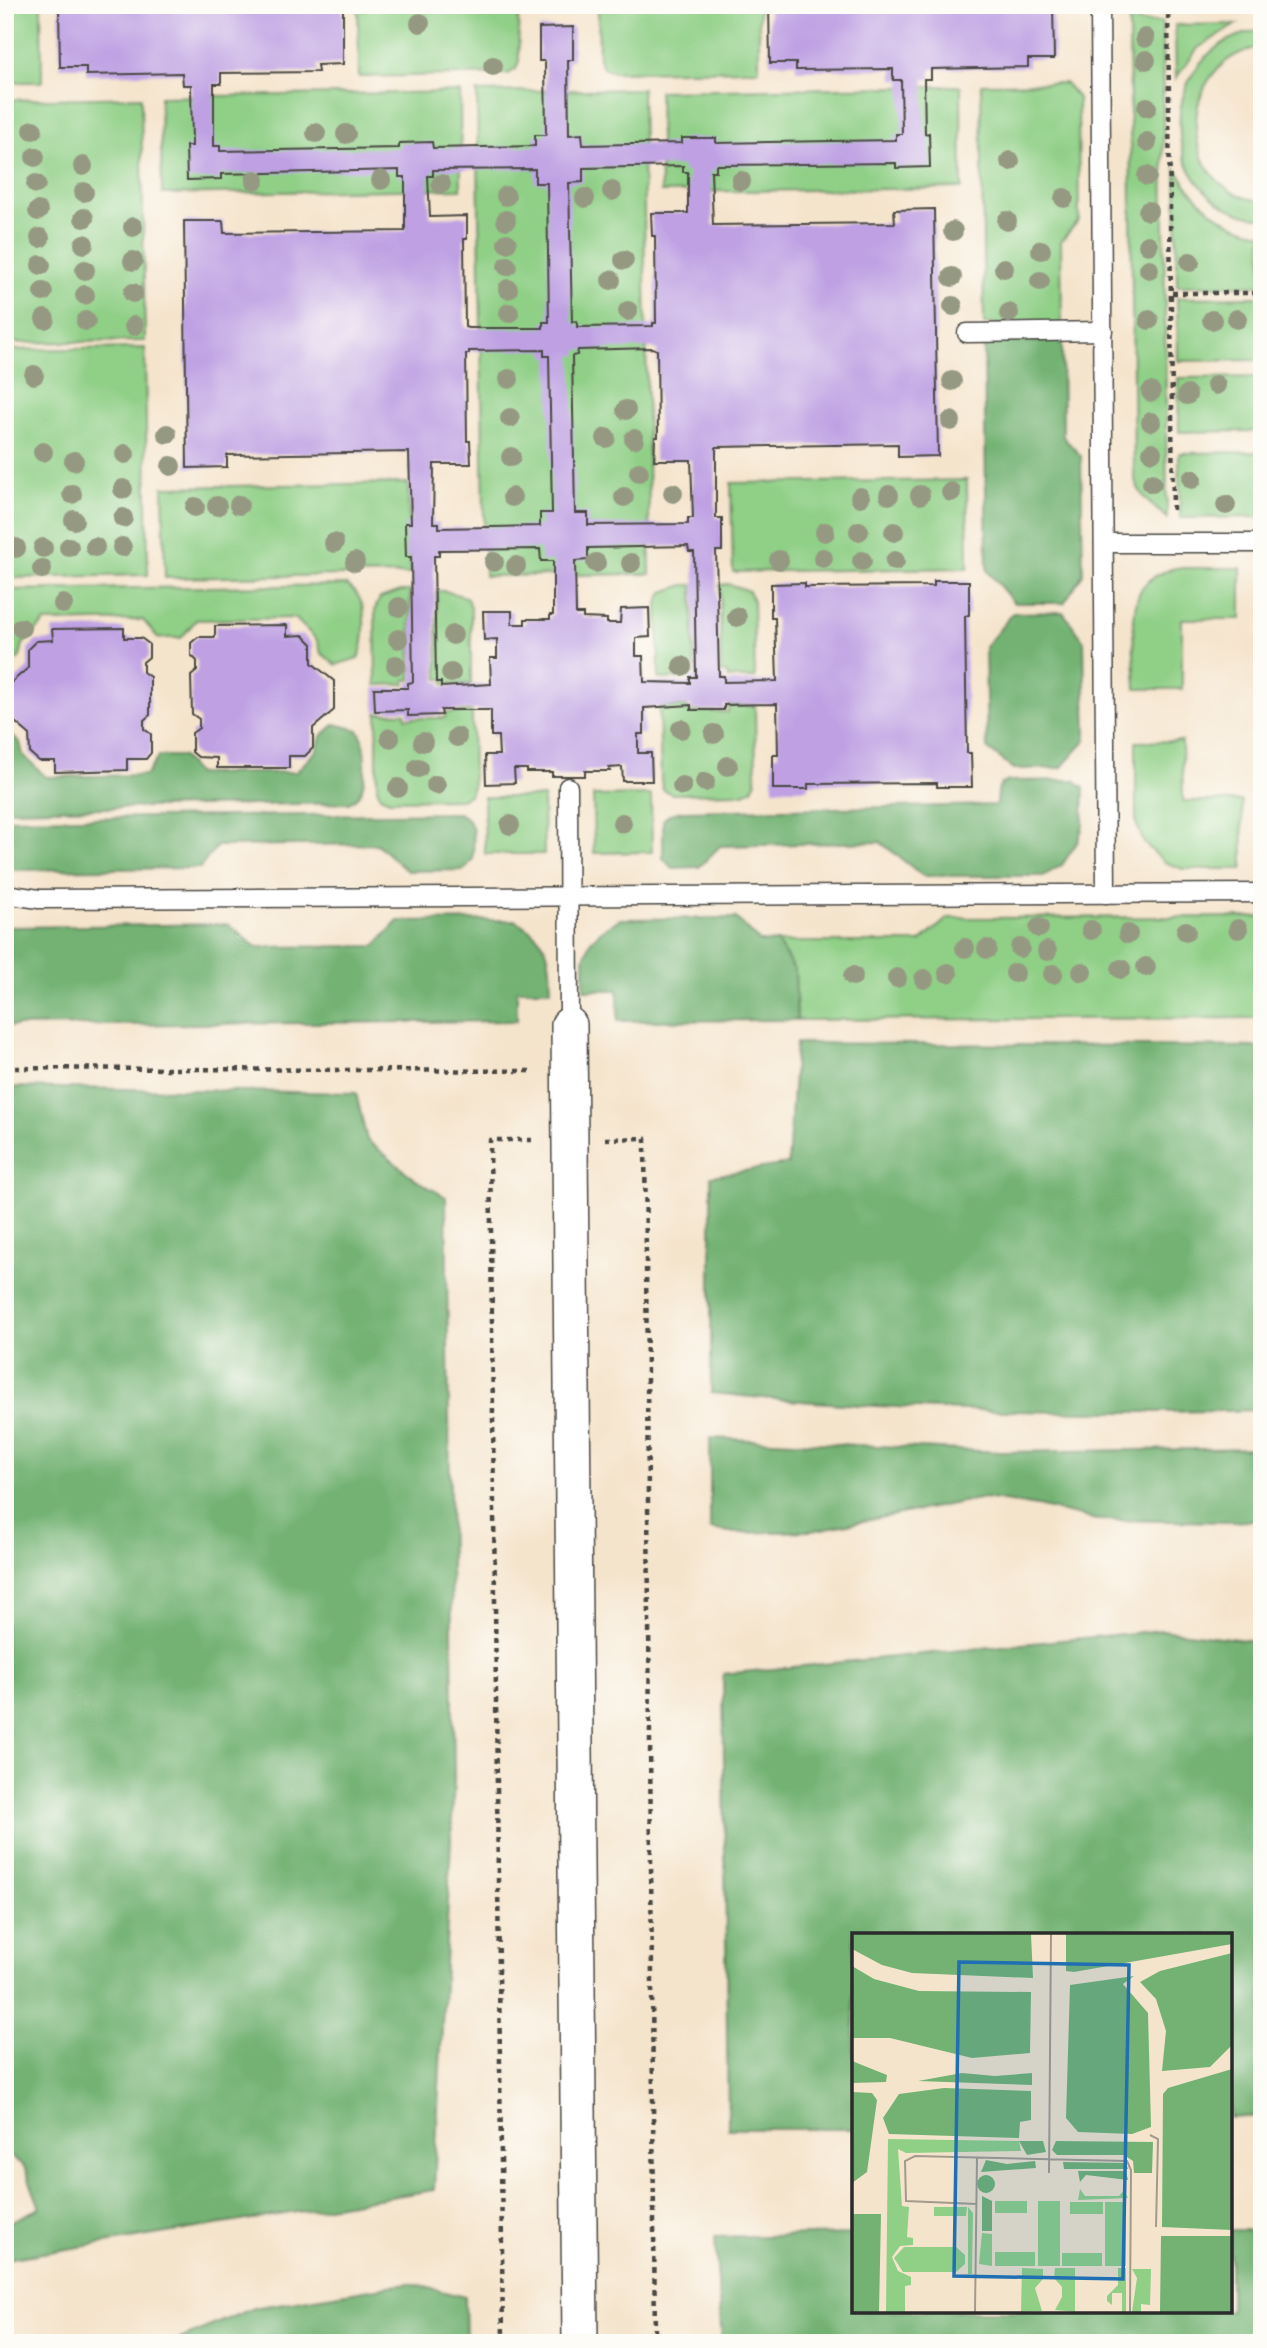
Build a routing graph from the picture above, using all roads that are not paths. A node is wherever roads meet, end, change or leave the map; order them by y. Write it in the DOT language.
graph roads {
  1 [pos="1100,7"];
  2 [pos="1102,331"];
  3 [pos="967,333"];
  4 [pos="1104,543"];
  5 [pos="1262,543"];
  6 [pos="568,787"];
  7 [pos="1262,893"];
  8 [pos="5,894"];
  9 [pos="1106,894"];
  10 [pos="570,897"];
  11 [pos="569,1025"];
  12 [pos="580,2343"];
  1 -- 2 [label="lane"];
  2 -- 3 [label="lane"];
  2 -- 4 [label="lane"];
  4 -- 5 [label="lane"];
  4 -- 9 [label="lane"];
  6 -- 10 [label="lane"];
  7 -- 9 [label="lane"];
  8 -- 10 [label="lane"];
  9 -- 10 [label="lane"];
  10 -- 11 [label="lane"];
  11 -- 12 [label="street"];
}
